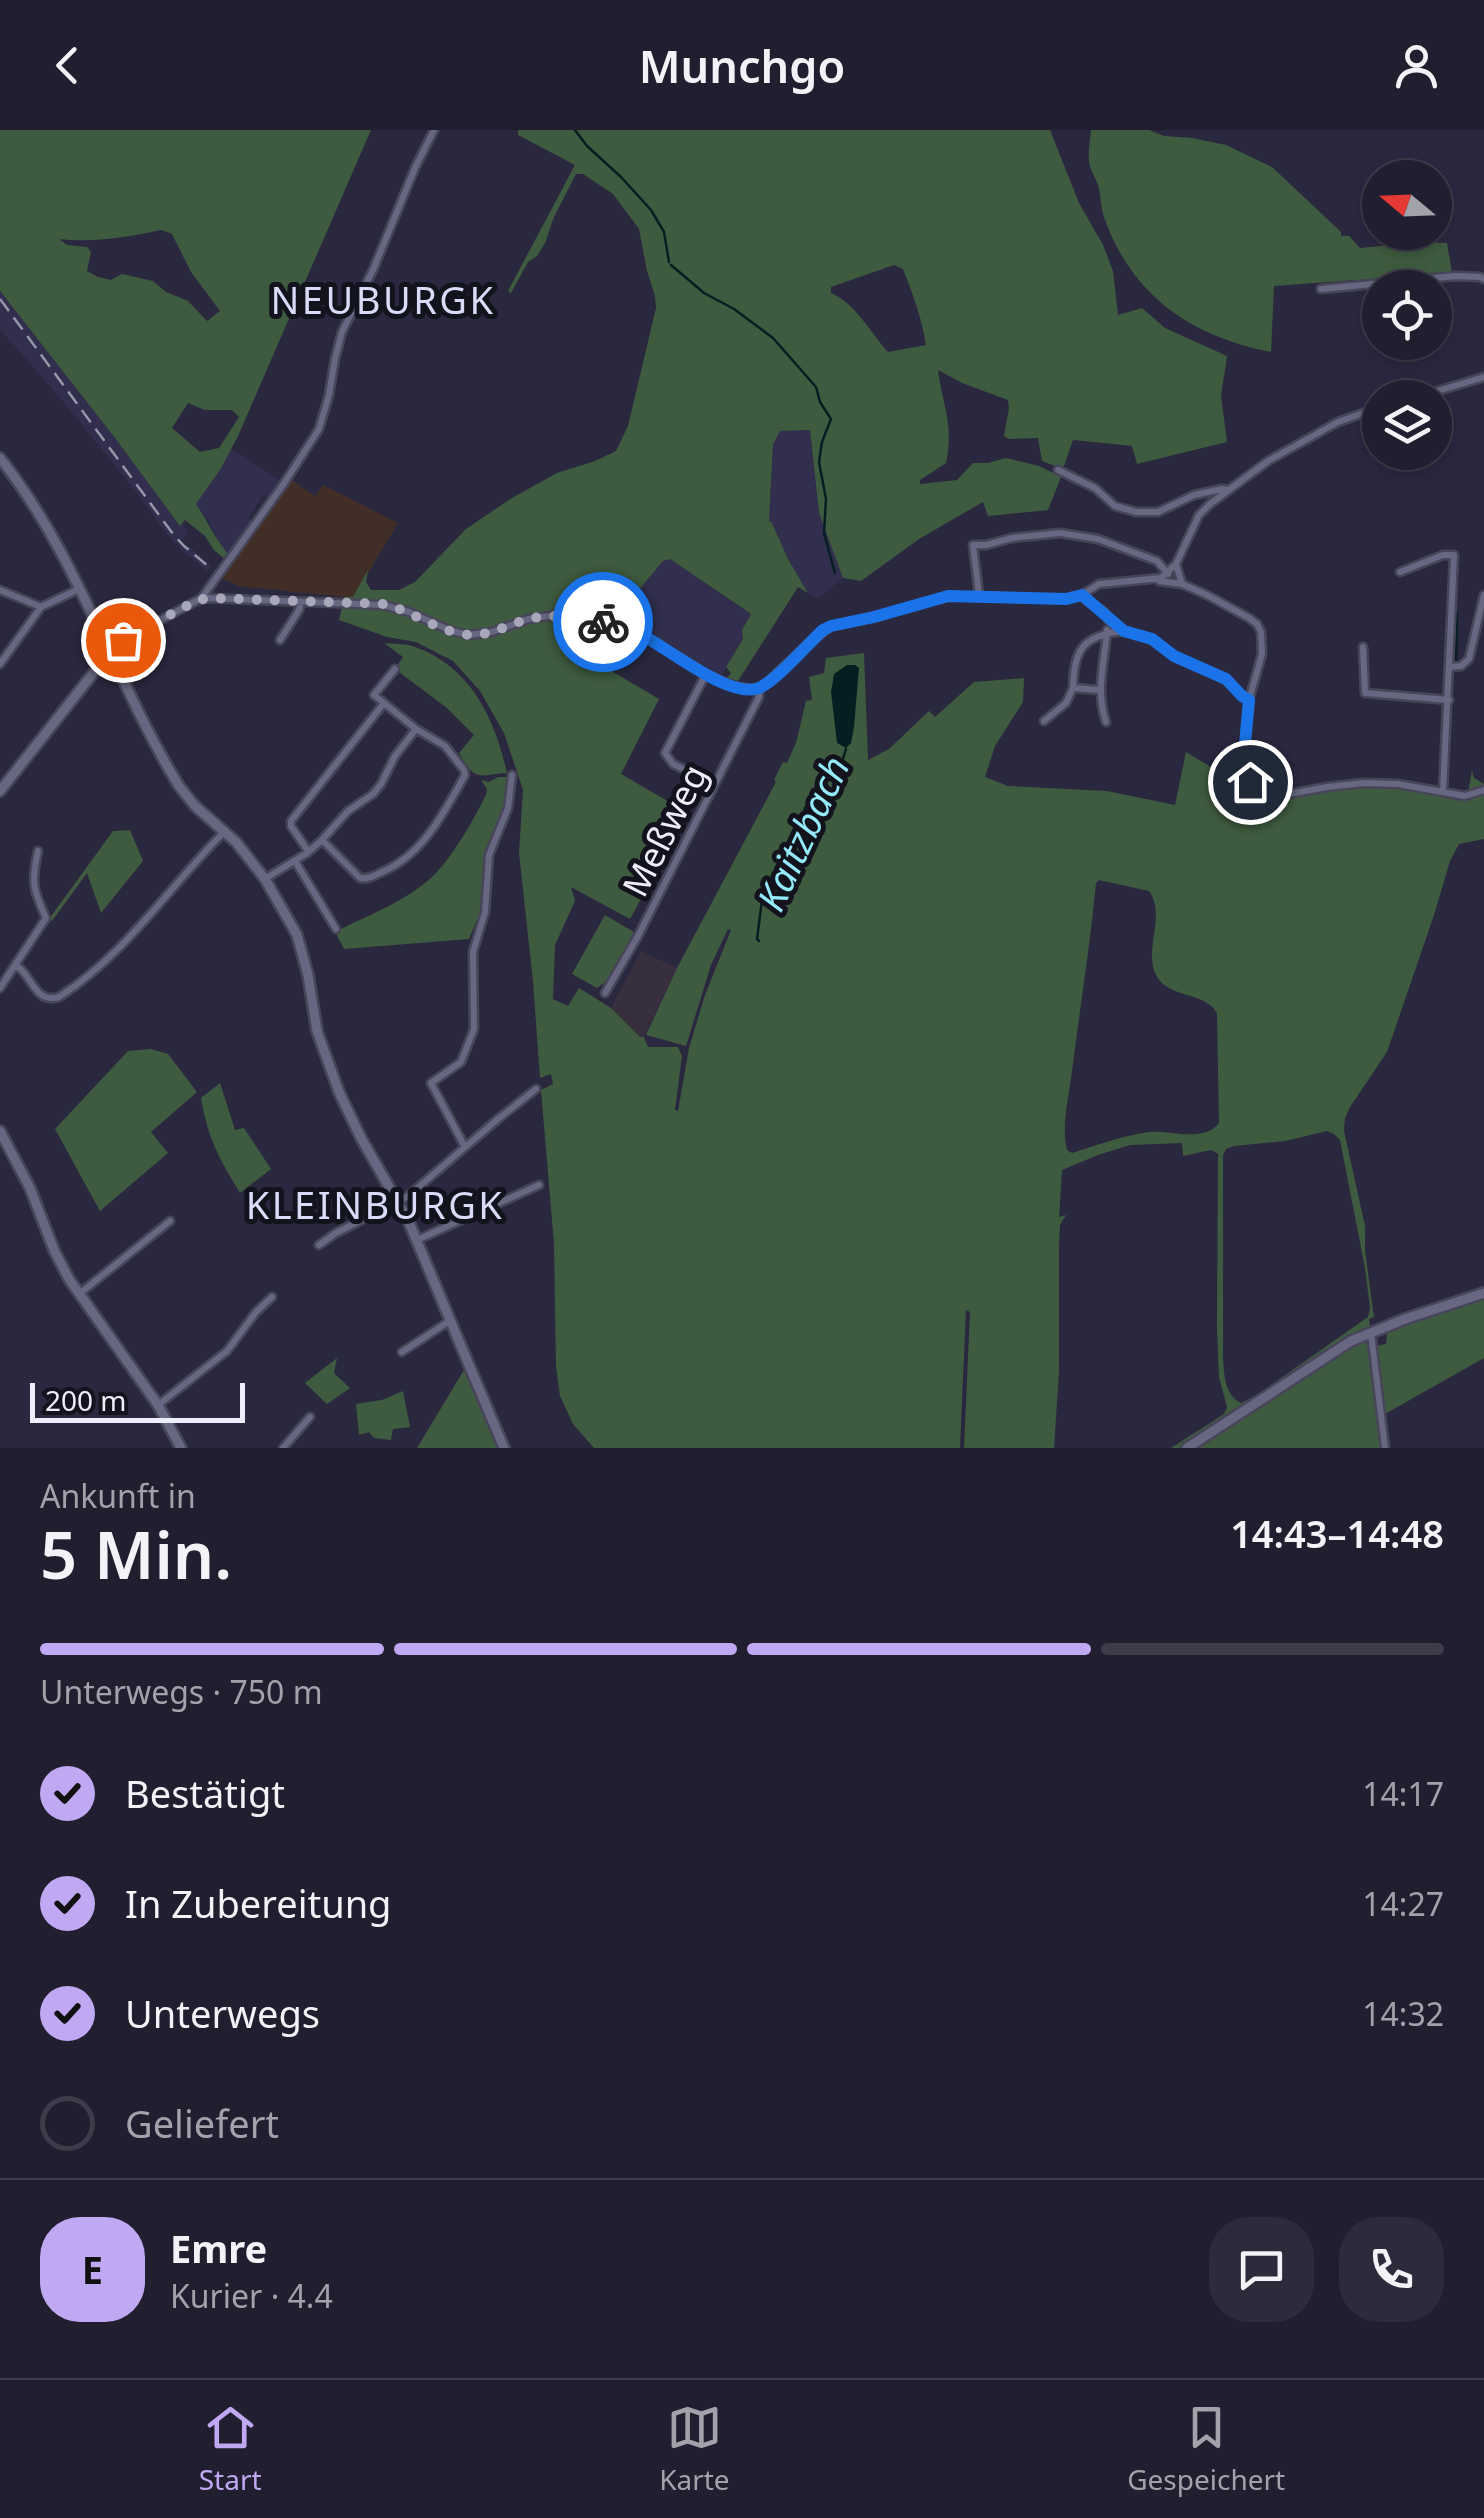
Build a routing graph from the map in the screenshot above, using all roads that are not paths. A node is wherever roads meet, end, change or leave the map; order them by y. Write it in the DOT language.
graph roads {
  1 [pos="434,130"];
  2 [pos="1484,279"];
  3 [pos="1321,289"];
  4 [pos="1484,377"];
  5 [pos="1452,387"];
  6 [pos="1362,413"];
  7 [pos="0,458"];
  8 [pos="1058,470"];
  9 [pos="1227,491"];
  10 [pos="1176,564"];
  11 [pos="1400,572"];
  12 [pos="1168,574"];
  13 [pos="1153,581"];
  14 [pos="1182,584"];
  15 [pos="79,589"];
  16 [pos="0,590"];
  17 [pos="979,595"];
  18 [pos="1082,595"];
  19 [pos="1484,595"];
  20 [pos="202,599"];
  21 [pos="300,602"];
  22 [pos="41,608"];
  23 [pos="1108,619"];
  24 [pos="1124,631"];
  25 [pos="1106,633"];
  26 [pos="280,640"];
  27 [pos="1362,647"];
  28 [pos="110,652"];
  29 [pos="0,664"];
  30 [pos="1450,667"];
  31 [pos="395,669"];
  32 [pos="706,674"];
  33 [pos="759,688"];
  34 [pos="1073,688"];
  35 [pos="1099,690"];
  36 [pos="1249,700"];
  37 [pos="1448,700"];
  38 [pos="384,704"];
  39 [pos="1044,721"];
  40 [pos="1106,722"];
  41 [pos="416,729"];
  42 [pos="512,775"];
  43 [pos="715,784"];
  44 [pos="1484,790"];
  45 [pos="0,791"];
  46 [pos="1443,792"];
  47 [pos="225,831"];
  48 [pos="322,840"];
  49 [pos="38,851"];
  50 [pos="308,851"];
  51 [pos="295,862"];
  52 [pos="265,880"];
  53 [pos="336,929"];
  54 [pos="17,966"];
  55 [pos="0,988"];
  56 [pos="605,993"];
  57 [pos="536,1089"];
  58 [pos="0,1131"];
  59 [pos="465,1146"];
  60 [pos="539,1186"];
  61 [pos="398,1201"];
  62 [pos="170,1221"];
  63 [pos="417,1240"];
  64 [pos="319,1246"];
  65 [pos="1484,1293"];
  66 [pos="79,1294"];
  67 [pos="272,1297"];
  68 [pos="451,1320"];
  69 [pos="1370,1333"];
  70 [pos="402,1352"];
  71 [pos="158,1405"];
  72 [pos="310,1417"];
  73 [pos="1387,1446"];
  74 [pos="181,1448"];
  75 [pos="284,1448"];
  76 [pos="504,1448"];
  77 [pos="1187,1448"];
  1 -- 20 [label="street"];
  2 -- 3 [label="street"];
  4 -- 5 [label="street"];
  6 -- 9 [label="street"];
  7 -- 15 [label="street"];
  8 -- 9 [label="street"];
  9 -- 10 [label="street"];
  10 -- 12 [label="street"];
  10 -- 14 [label="street"];
  11 -- 30 [label="street"];
  12 -- 13 [label="street"];
  12 -- 17 [label="street"];
  13 -- 14 [label="street"];
  13 -- 18 [label="street"];
  14 -- 36 [label="street"];
  15 -- 22 [label="street"];
  15 -- 28 [label="street"];
  16 -- 22 [label="street"];
  17 -- 18 [label="street"];
  17 -- 33 [label="street"];
  18 -- 23 [label="street"];
  19 -- 30 [label="street"];
  20 -- 21 [label="street"];
  20 -- 28 [label="street"];
  21 -- 26 [label="street"];
  21 -- 32 [label="street"];
  22 -- 29 [label="street"];
  23 -- 24 [label="street"];
  23 -- 25 [label="street"];
  24 -- 25 [label="street"];
  24 -- 36 [label="street"];
  25 -- 34 [label="street"];
  25 -- 35 [label="street"];
  27 -- 37 [label="street"];
  28 -- 45 [label="street"];
  28 -- 47 [label="street"];
  30 -- 37 [label="street"];
  31 -- 38 [label="street"];
  32 -- 33 [label="street"];
  32 -- 43 [label="street"];
  33 -- 43 [label="street, Meßweg"];
  34 -- 35 [label="street"];
  34 -- 39 [label="street"];
  35 -- 40 [label="street"];
  36 -- 46 [label="street"];
  37 -- 46 [label="street"];
  38 -- 41 [label="street"];
  38 -- 50 [label="street"];
  41 -- 48 [label="street"];
  41 -- 48 [label="street"];
  42 -- 59 [label="street"];
  43 -- 56 [label="street, Meßweg"];
  44 -- 46 [label="street"];
  47 -- 52 [label="street"];
  47 -- 54 [label="street"];
  48 -- 50 [label="street"];
  49 -- 54 [label="street"];
  50 -- 51 [label="street"];
  51 -- 52 [label="street"];
  51 -- 53 [label="street"];
  52 -- 61 [label="street"];
  54 -- 55 [label="street"];
  57 -- 59 [label="street"];
  58 -- 66 [label="street"];
  59 -- 61 [label="street"];
  60 -- 63 [label="street"];
  61 -- 63 [label="street"];
  61 -- 64 [label="street"];
  62 -- 66 [label="street"];
  63 -- 68 [label="street"];
  65 -- 69 [label="street"];
  66 -- 71 [label="street"];
  67 -- 71 [label="street"];
  68 -- 70 [label="street"];
  68 -- 76 [label="street"];
  69 -- 73 [label="street"];
  69 -- 77 [label="street"];
  71 -- 74 [label="street"];
  72 -- 75 [label="street"];
}
